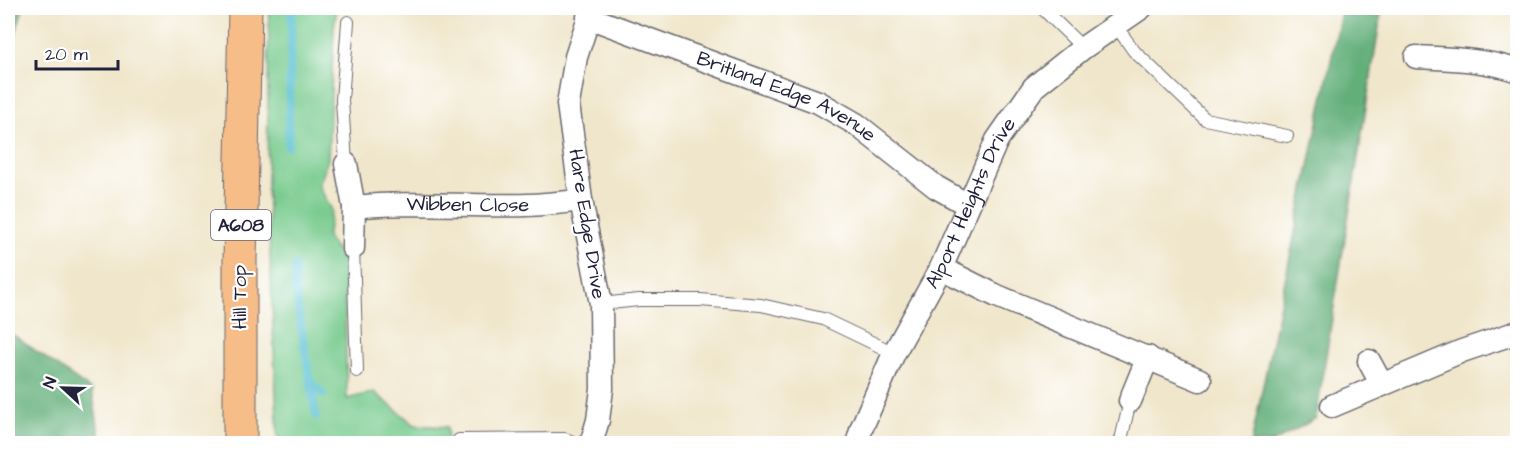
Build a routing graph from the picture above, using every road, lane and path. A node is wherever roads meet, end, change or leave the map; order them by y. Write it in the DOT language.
graph roads {
  1 [pos="245,8"];
  2 [pos="1042,8"];
  3 [pos="1139,8"];
  4 [pos="590,12"];
  5 [pos="348,22"];
  6 [pos="1116,26"];
  7 [pos="1083,48"];
  8 [pos="1416,57"];
  9 [pos="1518,71"];
  10 [pos="1287,136"];
  11 [pos="346,165"];
  12 [pos="581,200"];
  13 [pos="968,205"];
  14 [pos="354,207"];
  15 [pos="353,248"];
  16 [pos="941,268"];
  17 [pos="601,304"];
  18 [pos="1518,332"];
  19 [pos="894,353"];
  20 [pos="1148,357"];
  21 [pos="1369,361"];
  22 [pos="357,371"];
  23 [pos="1200,380"];
  24 [pos="1382,385"];
  25 [pos="1130,401"];
  26 [pos="1332,406"];
  27 [pos="459,440"];
  28 [pos="240,444"];
  29 [pos="578,444"];
  30 [pos="591,444"];
  31 [pos="857,444"];
  32 [pos="1120,444"];
  1 -- 28 [label="main road, Hill Top / A608"];
  2 -- 7 [label="lane"];
  3 -- 6 [label="street, Alport Heights Drive"];
  4 -- 12 [label="street, Hare Edge Drive"];
  4 -- 13 [label="street, Britland Edge Avenue"];
  5 -- 11 [label="lane"];
  6 -- 7 [label="street, Alport Heights Drive"];
  6 -- 10 [label="lane"];
  7 -- 13 [label="street, Alport Heights Drive"];
  8 -- 9 [label="street"];
  11 -- 14 [label="street"];
  12 -- 14 [label="street, Wibben Close"];
  12 -- 17 [label="street, Hare Edge Drive"];
  13 -- 16 [label="street, Alport Heights Drive"];
  14 -- 15 [label="street"];
  15 -- 22 [label="lane"];
  16 -- 19 [label="street, Alport Heights Drive"];
  16 -- 20 [label="street"];
  17 -- 19 [label="lane"];
  17 -- 30 [label="street, Hare Edge Drive"];
  18 -- 24 [label="street"];
  19 -- 31 [label="street, Alport Heights Drive"];
  20 -- 23 [label="street"];
  20 -- 25 [label="street"];
  21 -- 24 [label="street"];
  24 -- 26 [label="street"];
  25 -- 32 [label="lane"];
  27 -- 29 [label="lane"];
}
